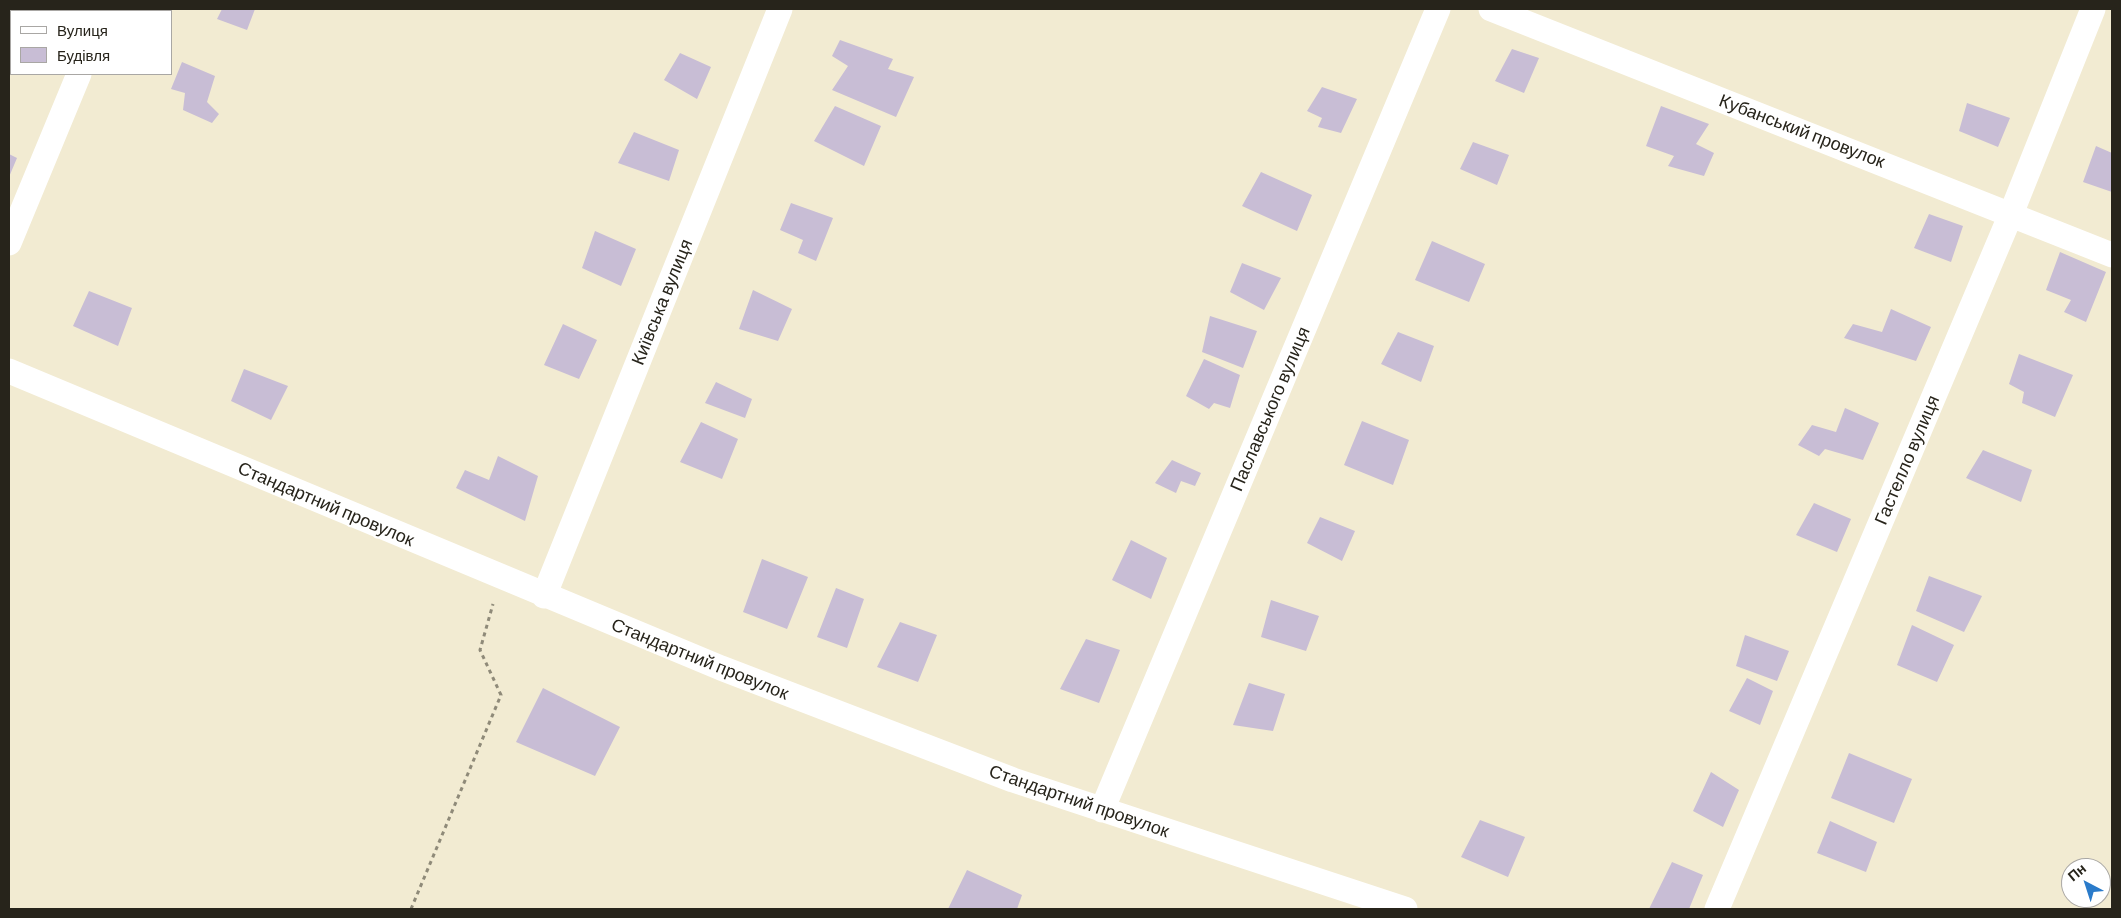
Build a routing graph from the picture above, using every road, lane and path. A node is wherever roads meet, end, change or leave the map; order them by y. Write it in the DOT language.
graph roads {
  1 [pos="780,9"];
  2 [pos="1438,9"];
  3 [pos="1491,9"];
  4 [pos="2093,9"];
  5 [pos="79,75"];
  6 [pos="2011,214"];
  7 [pos="9,244"];
  8 [pos="2112,255"];
  9 [pos="9,371"];
  10 [pos="500,577"];
  11 [pos="544,596"];
  12 [pos="1102,810"];
  13 [pos="411,909"];
  14 [pos="1405,909"];
  15 [pos="1717,909"];
  1 -- 11 [label="street, Київська вулиця"];
  2 -- 12 [label="street, Паславського вулиця"];
  3 -- 6 [label="street, Кубанський провулок"];
  4 -- 6 [label="street, Гастелло вулиця"];
  5 -- 7 [label="street"];
  6 -- 8 [label="street, Кубанський провулок"];
  6 -- 15 [label="street, Гастелло вулиця"];
  9 -- 10 [label="street, Стандартний провулок"];
  10 -- 11 [label="street, Стандартний провулок"];
  10 -- 13 [label="path"];
  11 -- 12 [label="street, Стандартний провулок"];
  12 -- 14 [label="street, Стандартний провулок"];
}
